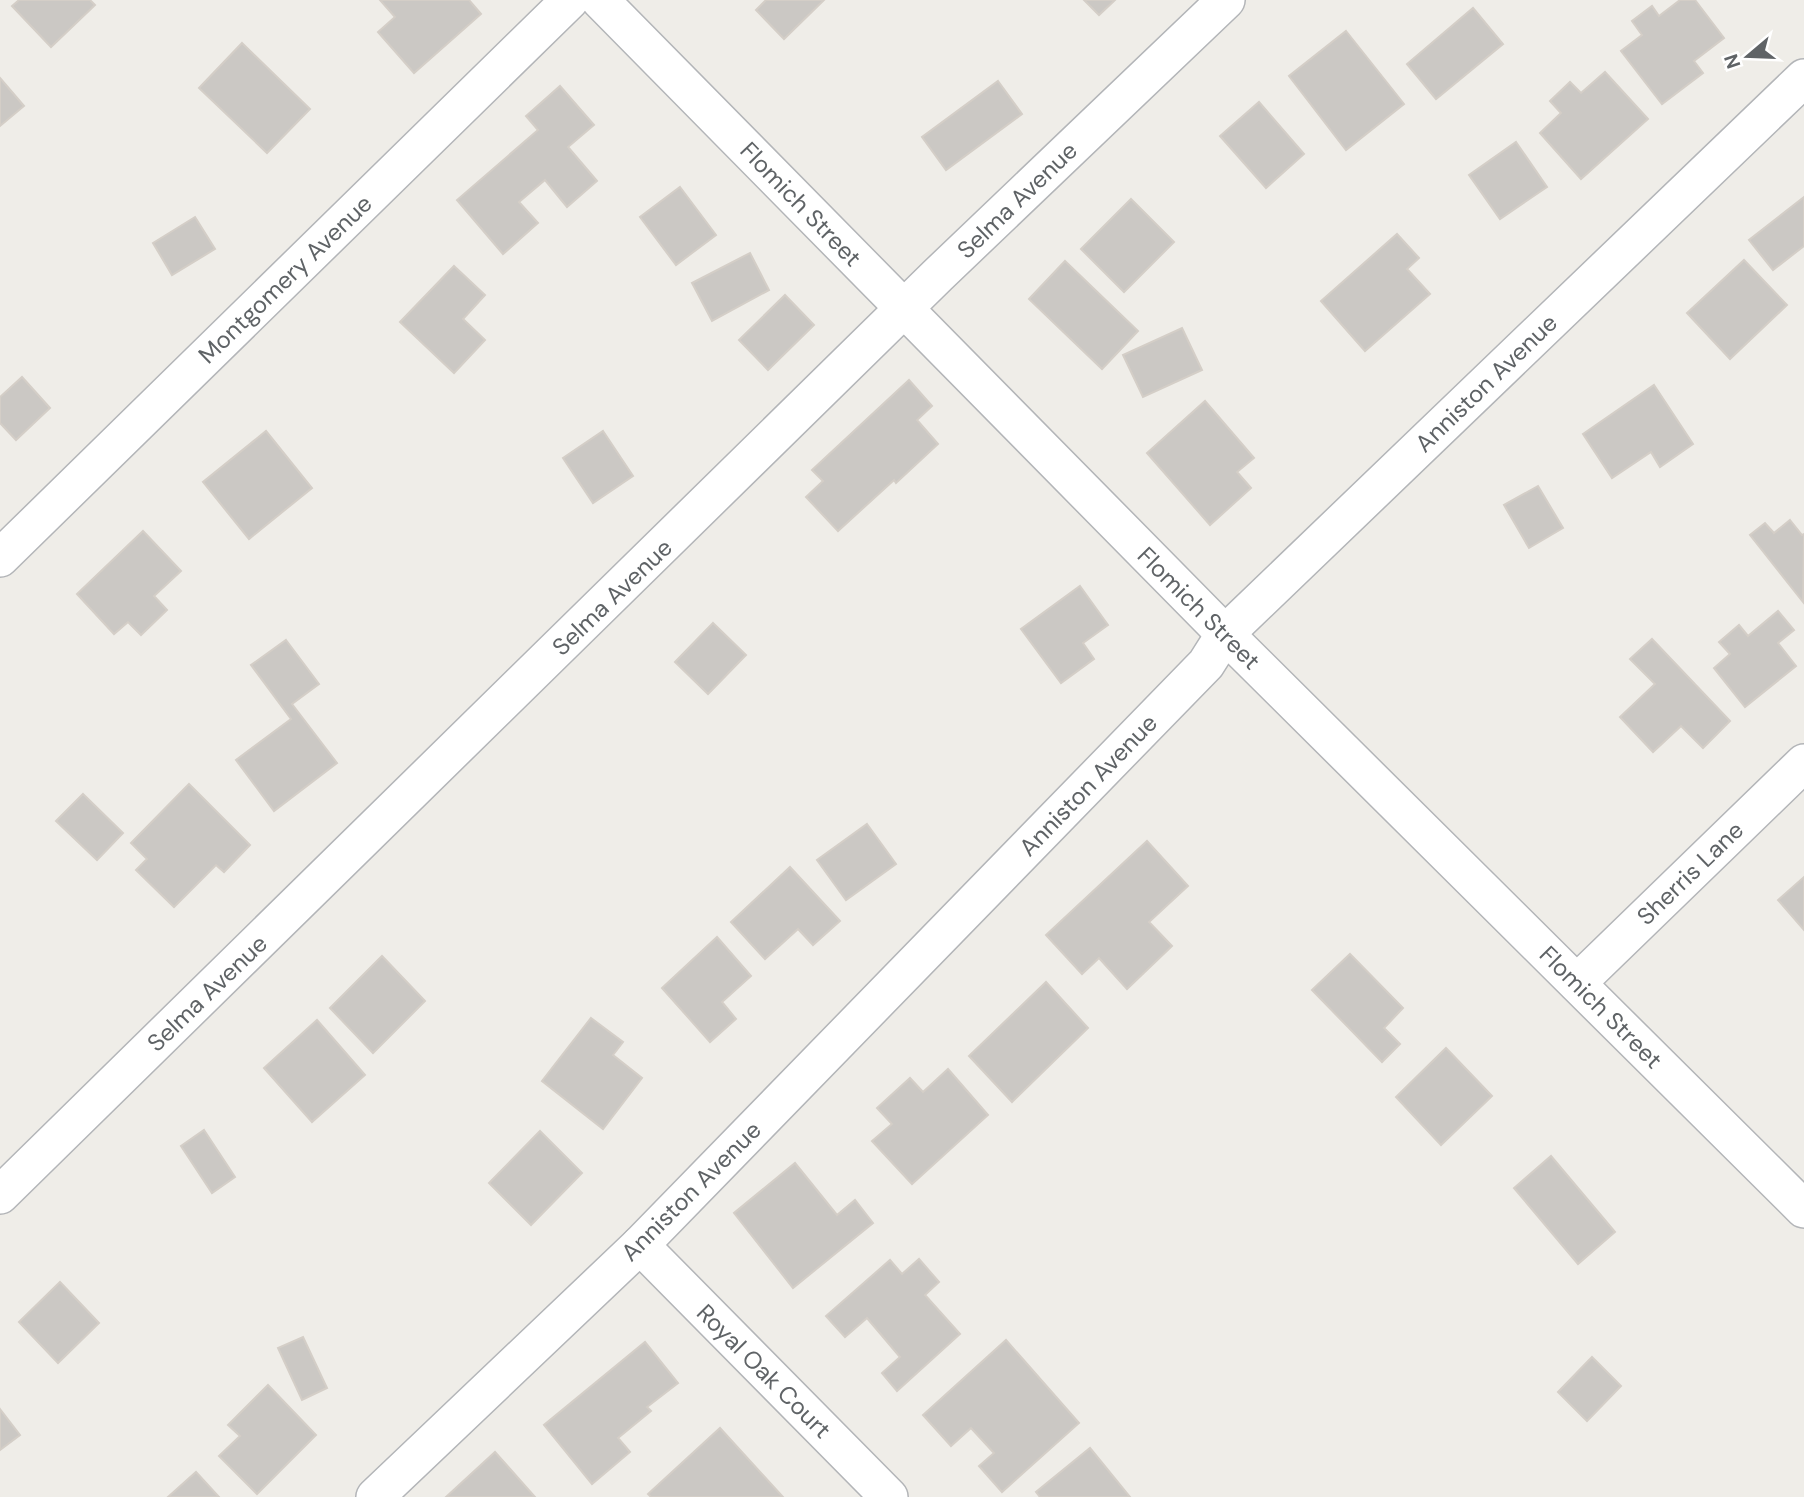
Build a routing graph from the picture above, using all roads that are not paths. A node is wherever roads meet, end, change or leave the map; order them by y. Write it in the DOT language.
graph roads {
  1 [pos="570,0"];
  2 [pos="600,0"];
  3 [pos="1226,0"];
  4 [pos="1804,78"];
  5 [pos="905,310"];
  6 [pos="0,558"];
  7 [pos="1225,634"];
  8 [pos="1804,763"];
  9 [pos="1577,983"];
  10 [pos="0,1195"];
  11 [pos="1804,1209"];
  12 [pos="640,1245"];
  13 [pos="375,1497"];
  14 [pos="889,1497"];
  1 -- 6 [label="street, Montgomery Avenue"];
  2 -- 5 [label="street, Flomich Street"];
  3 -- 5 [label="street, Selma Avenue"];
  4 -- 7 [label="street, Anniston Avenue"];
  5 -- 7 [label="street, Flomich Street"];
  5 -- 10 [label="street, Selma Avenue"];
  7 -- 9 [label="street, Flomich Street"];
  7 -- 12 [label="street, Anniston Avenue"];
  8 -- 9 [label="street, Sherris Lane"];
  9 -- 11 [label="street, Flomich Street"];
  12 -- 13 [label="street, Anniston Avenue"];
  12 -- 14 [label="street, Royal Oak Court"];
}
